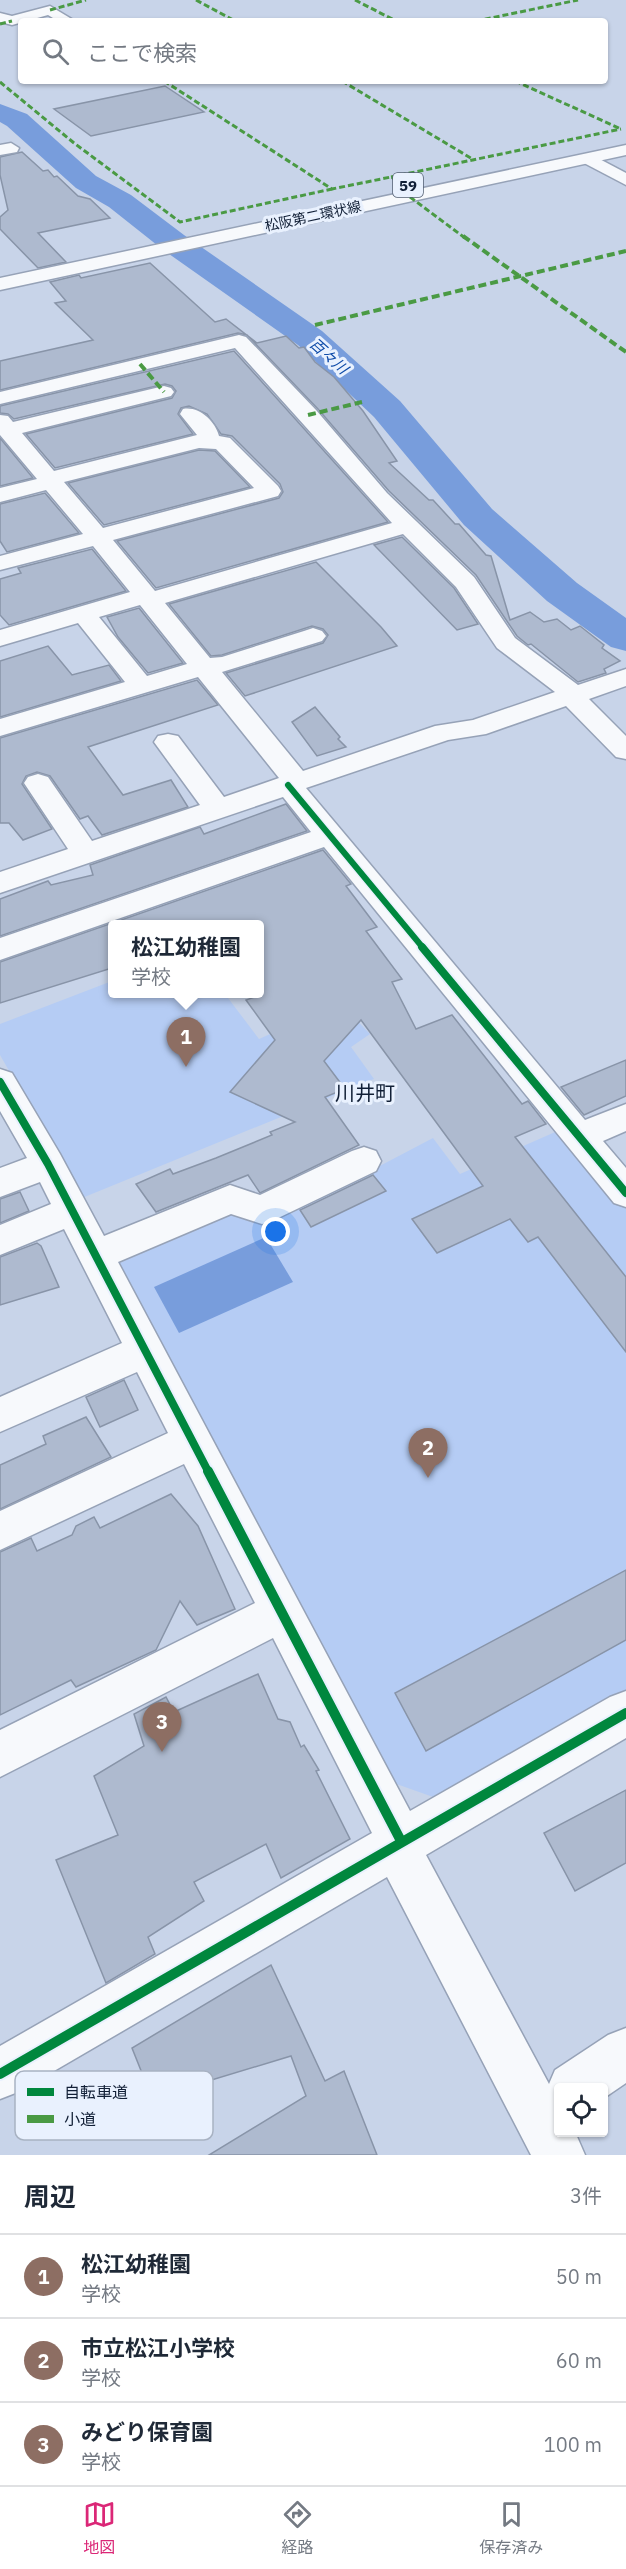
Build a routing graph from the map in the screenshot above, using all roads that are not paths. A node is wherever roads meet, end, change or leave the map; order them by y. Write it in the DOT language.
graph roads {
  1 [pos="0,17"];
  2 [pos="22,18"];
  3 [pos="63,18"];
  4 [pos="18,19"];
  5 [pos="626,140"];
  6 [pos="626,150"];
  7 [pos="590,159"];
  8 [pos="626,180"];
  9 [pos="197,236"];
  10 [pos="148,246"];
  11 [pos="0,272"];
  12 [pos="0,284"];
  13 [pos="165,392"];
  14 [pos="0,398"];
  15 [pos="191,414"];
  16 [pos="4,425"];
  17 [pos="210,442"];
  18 [pos="27,453"];
  19 [pos="0,459"];
  20 [pos="51,481"];
  21 [pos="0,495"];
  22 [pos="407,526"];
  23 [pos="98,537"];
  24 [pos="0,563"];
  25 [pos="148,598"];
  26 [pos="84,614"];
  27 [pos="313,636"];
  28 [pos="0,638"];
  29 [pos="204,667"];
  30 [pos="626,677"];
  31 [pos="142,686"];
  32 [pos="573,695"];
  33 [pos="0,728"];
  34 [pos="168,742"];
  35 [pos="626,751"];
  36 [pos="38,783"];
  37 [pos="293,783"];
  38 [pos="218,809"];
  39 [pos="316,840"];
  40 [pos="86,854"];
  41 [pos="0,883"];
  42 [pos="0,950"];
  43 [pos="0,1082"];
  44 [pos="626,1117"];
  45 [pos="11,1124"];
  46 [pos="580,1137"];
  47 [pos="364,1161"];
  48 [pos="48,1164"];
  49 [pos="0,1183"];
  50 [pos="626,1193"];
  51 [pos="72,1211"];
  52 [pos="0,1240"];
  53 [pos="95,1256"];
  54 [pos="146,1350"];
  55 [pos="0,1414"];
  56 [pos="193,1441"];
  57 [pos="0,1531"];
  58 [pos="280,1612"];
  59 [pos="626,1713"];
  60 [pos="0,1754"];
  61 [pos="398,1843"];
  62 [pos="626,2053"];
  63 [pos="0,2074"];
  64 [pos="580,2083"];
  65 [pos="554,2096"];
  66 [pos="558,2137"];
  67 [pos="559,2155"];
  1 -- 4 [label="street"];
  2 -- 3 [label="street"];
  5 -- 9 [label="street, 松阪第二環状線 / 59"];
  6 -- 7 [label="street, 松阪第二環状線 / 59"];
  7 -- 8 [label="street"];
  7 -- 9 [label="street, 松阪第二環状線 / 59"];
  9 -- 10 [label="street, 松阪第二環状線 / 59"];
  10 -- 11 [label="street, 松阪第二環状線 / 59"];
  10 -- 12 [label="street, 松阪第二環状線 / 59"];
  13 -- 16 [label="street"];
  14 -- 22 [label="street"];
  15 -- 17 [label="street"];
  16 -- 18 [label="street"];
  17 -- 20 [label="street"];
  17 -- 23 [label="street"];
  18 -- 19 [label="street"];
  18 -- 20 [label="street"];
  20 -- 21 [label="street"];
  20 -- 23 [label="street"];
  22 -- 25 [label="street"];
  22 -- 32 [label="street"];
  23 -- 24 [label="street"];
  23 -- 25 [label="street"];
  25 -- 26 [label="street"];
  25 -- 29 [label="street"];
  26 -- 28 [label="street"];
  26 -- 31 [label="street"];
  27 -- 29 [label="street"];
  29 -- 31 [label="street"];
  29 -- 37 [label="street"];
  30 -- 32 [label="street"];
  31 -- 33 [label="street"];
  32 -- 35 [label="street"];
  32 -- 37 [label="street"];
  34 -- 38 [label="street"];
  36 -- 40 [label="street"];
  37 -- 38 [label="street"];
  37 -- 46 [label="street"];
  38 -- 40 [label="street"];
  39 -- 42 [label="street"];
  40 -- 41 [label="street"];
  43 -- 45 [label="street"];
  44 -- 46 [label="street"];
  45 -- 48 [label="street"];
  46 -- 50 [label="street"];
  47 -- 53 [label="street"];
  48 -- 49 [label="street"];
  48 -- 51 [label="street"];
  51 -- 52 [label="street"];
  51 -- 53 [label="street"];
  53 -- 54 [label="street"];
  54 -- 55 [label="street"];
  54 -- 56 [label="street"];
  56 -- 57 [label="street"];
  56 -- 58 [label="street"];
  58 -- 60 [label="street"];
  58 -- 61 [label="street"];
  59 -- 61 [label="street"];
  61 -- 63 [label="street"];
  61 -- 65 [label="street"];
  62 -- 64 [label="street"];
  66 -- 67 [label="street"];
}
